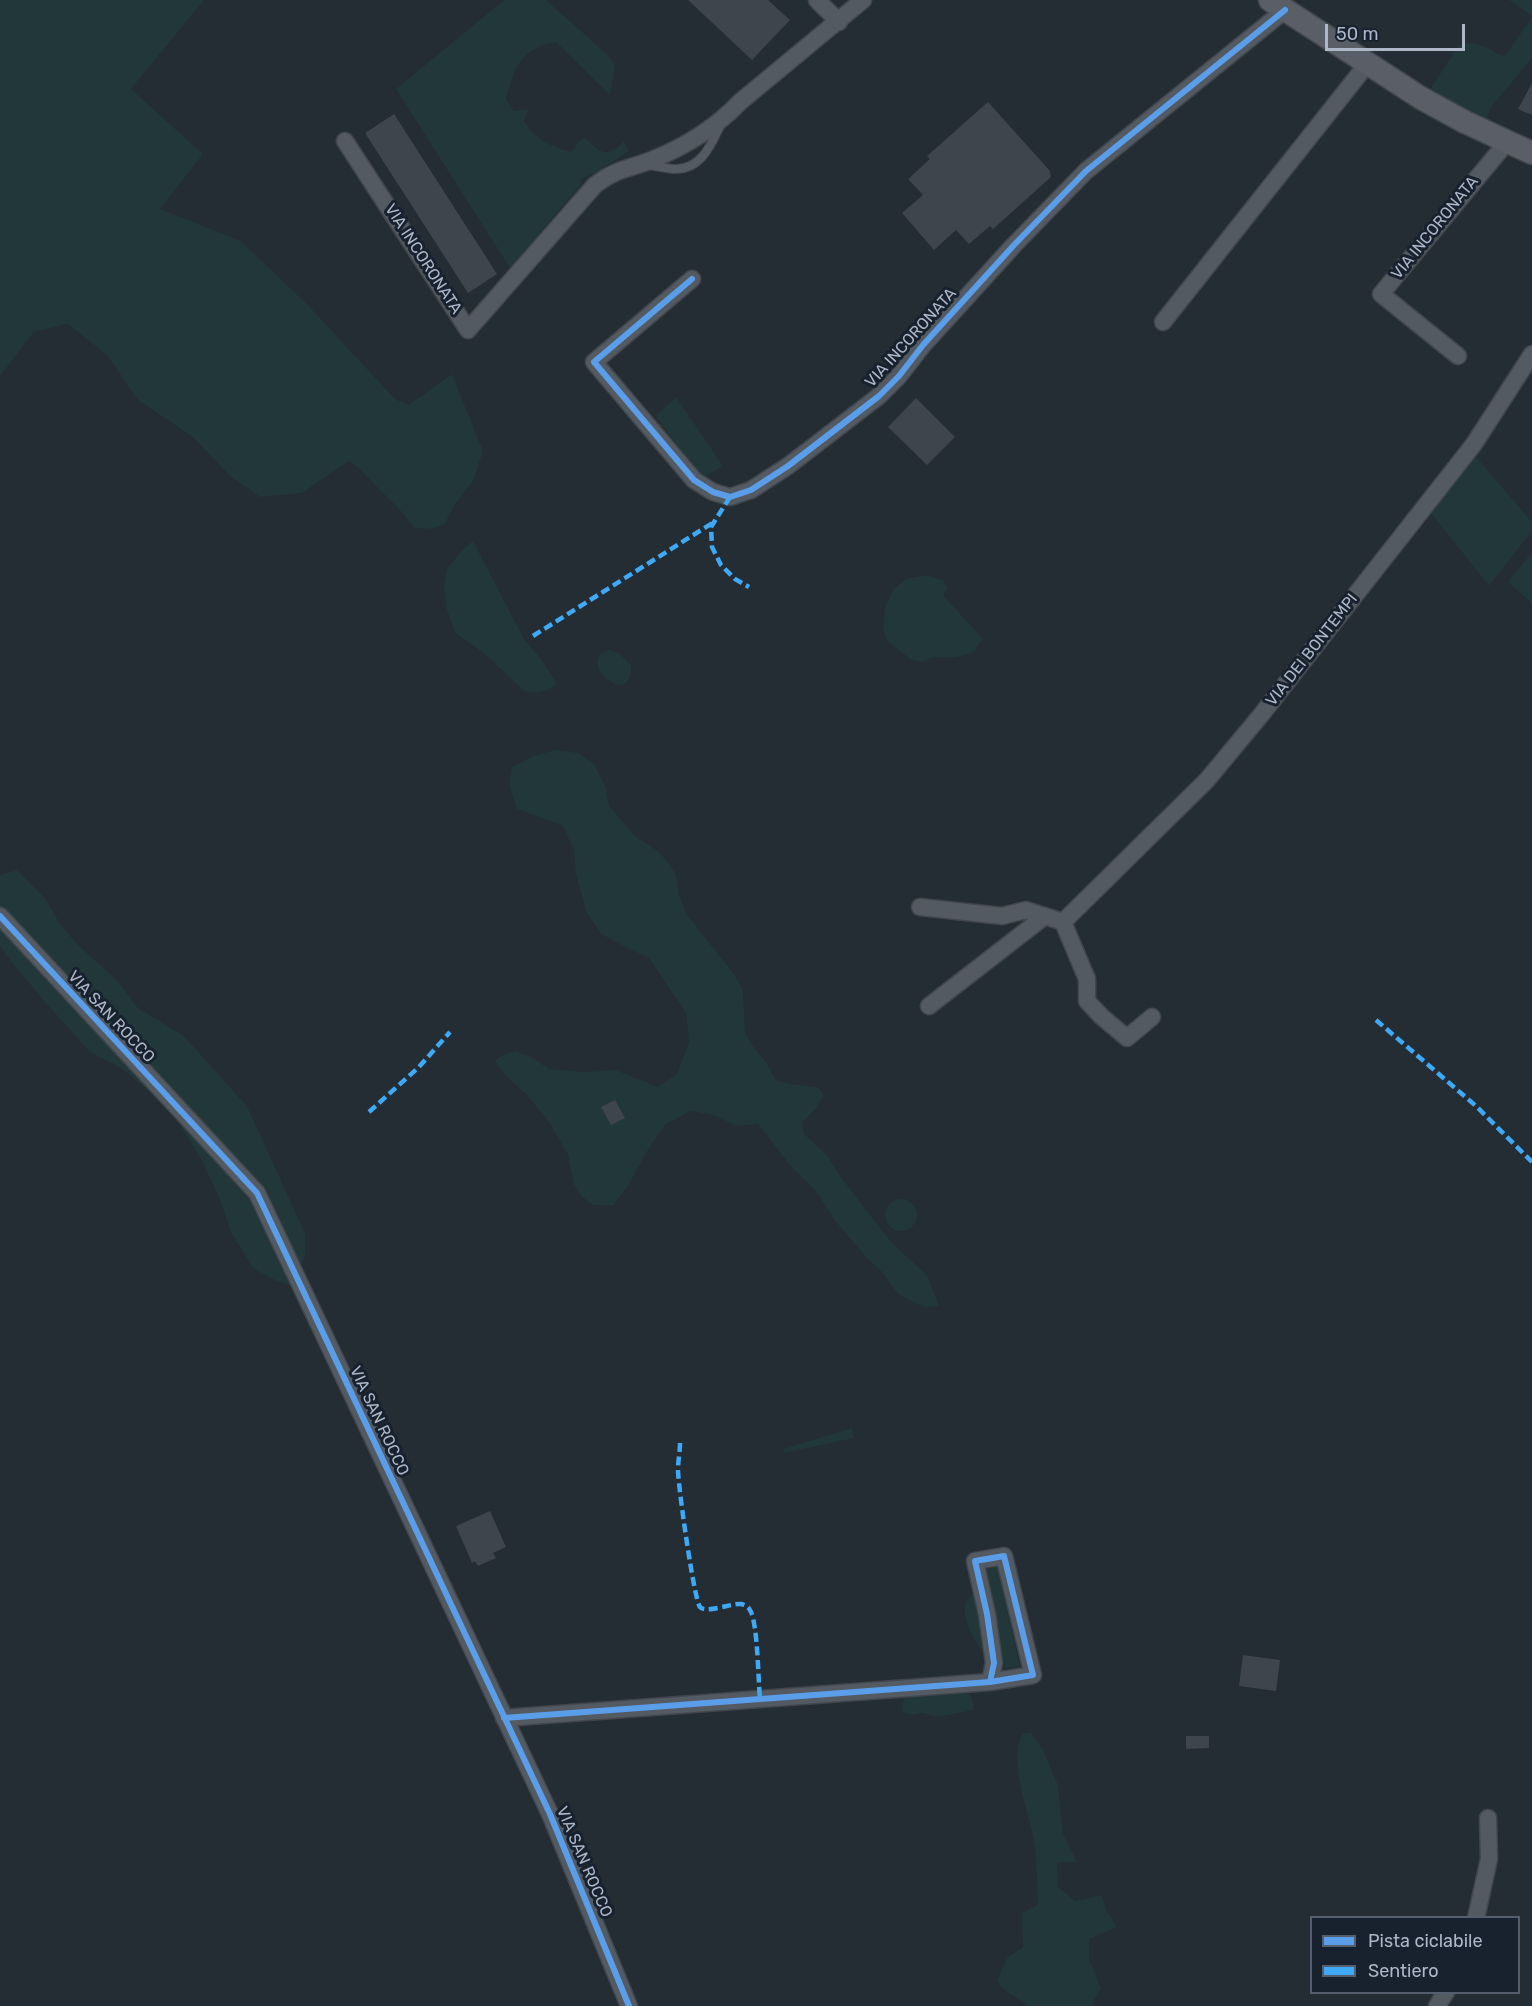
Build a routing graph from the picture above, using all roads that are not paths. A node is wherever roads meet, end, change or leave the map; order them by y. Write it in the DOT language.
graph roads {
  1 [pos="817,0"];
  2 [pos="863,0"];
  3 [pos="1278,5"];
  4 [pos="839,21"];
  5 [pos="1368,63"];
  6 [pos="722,120"];
  7 [pos="345,141"];
  8 [pos="1507,142"];
  9 [pos="1532,153"];
  10 [pos="641,164"];
  11 [pos="692,279"];
  12 [pos="1163,322"];
  13 [pos="1532,354"];
  14 [pos="1458,356"];
  15 [pos="920,907"];
  16 [pos="0,916"];
  17 [pos="1045,916"];
  18 [pos="1063,922"];
  19 [pos="929,1006"];
  20 [pos="1152,1017"];
  21 [pos="990,1682"];
  22 [pos="504,1718"];
  23 [pos="1488,1818"];
  24 [pos="1476,1916"];
  25 [pos="629,2006"];
  1 -- 4 [label="street"];
  2 -- 4 [label="street, VIA INCORONATA"];
  3 -- 5 [label="main road, VIA INCORONATA"];
  3 -- 11 [label="street, VIA INCORONATA"];
  4 -- 6 [label="street, VIA INCORONATA"];
  5 -- 8 [label="main road, VIA INCORONATA"];
  5 -- 12 [label="street"];
  6 -- 10 [label="street, VIA INCORONATA"];
  6 -- 10 [label="lane"];
  7 -- 10 [label="street, VIA INCORONATA"];
  8 -- 9 [label="main road, VIA INCORONATA"];
  8 -- 14 [label="street, VIA INCORONATA"];
  13 -- 18 [label="street, VIA DEI BONTEMPI"];
  15 -- 17 [label="street"];
  16 -- 22 [label="street, VIA SAN ROCCO"];
  17 -- 18 [label="street"];
  17 -- 19 [label="street"];
  18 -- 20 [label="street"];
  21 -- 21 [label="street"];
  21 -- 22 [label="street"];
  22 -- 25 [label="street, VIA SAN ROCCO"];
  23 -- 24 [label="street"];
}
